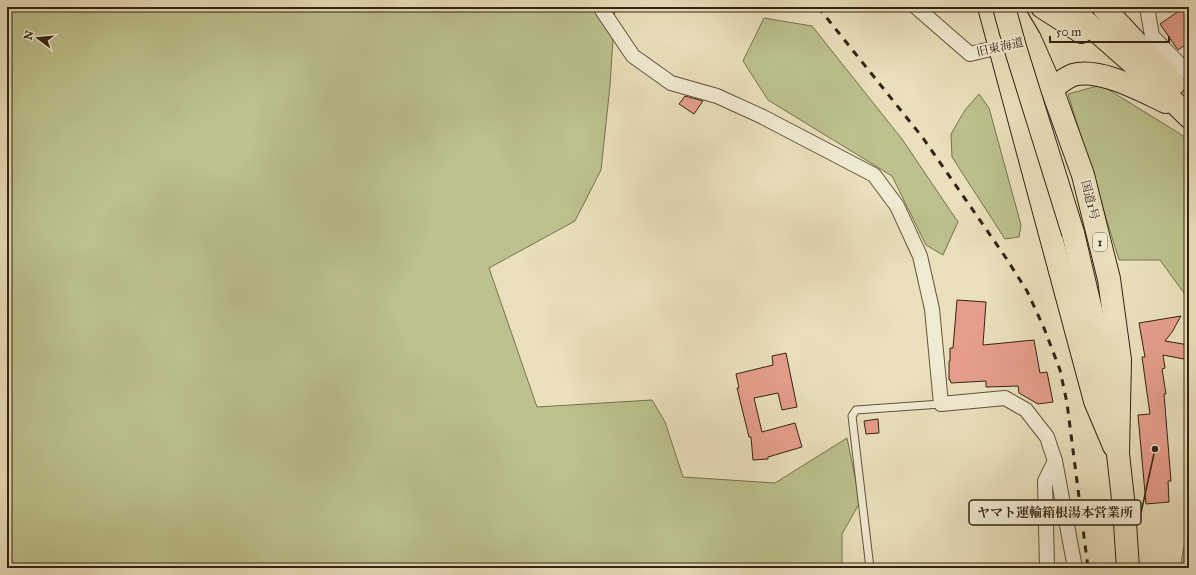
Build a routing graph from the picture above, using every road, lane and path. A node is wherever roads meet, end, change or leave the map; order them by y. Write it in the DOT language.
graph roads {
  1 [pos="602,7"];
  2 [pos="916,7"];
  3 [pos="989,7"];
  4 [pos="1004,7"];
  5 [pos="1011,7"];
  6 [pos="1042,7"];
  7 [pos="1069,7"];
  8 [pos="1103,7"];
  9 [pos="1147,7"];
  10 [pos="1030,40"];
  11 [pos="1000,47"];
  12 [pos="1124,56"];
  13 [pos="1189,74"];
  14 [pos="1052,90"];
  15 [pos="1186,109"];
  16 [pos="941,404"];
  17 [pos="1118,454"];
  18 [pos="1055,461"];
  19 [pos="870,568"];
  20 [pos="1047,568"];
  21 [pos="1074,568"];
  22 [pos="1128,568"];
  1 -- 16 [label="street"];
  2 -- 11 [label="street, 旧東海道"];
  3 -- 11 [label="highway, 国道1号 / 1"];
  4 -- 17 [label="highway, 1, bridge"];
  5 -- 10 [label="highway, 国道1号 / 1"];
  6 -- 12 [label="highway"];
  7 -- 12 [label="highway"];
  8 -- 15 [label="highway"];
  9 -- 13 [label="street"];
  10 -- 11 [label="street, 旧東海道"];
  10 -- 14 [label="highway, 国道1号 / 1"];
  11 -- 17 [label="highway, 国道1号 / 1"];
  12 -- 15 [label="highway"];
  14 -- 15 [label="highway"];
  14 -- 17 [label="highway, 国道1号 / 1"];
  16 -- 18 [label="street"];
  16 -- 19 [label="lane"];
  17 -- 22 [label="highway, 国道1号 / 1"];
  18 -- 20 [label="street"];
  18 -- 21 [label="street"];
}
